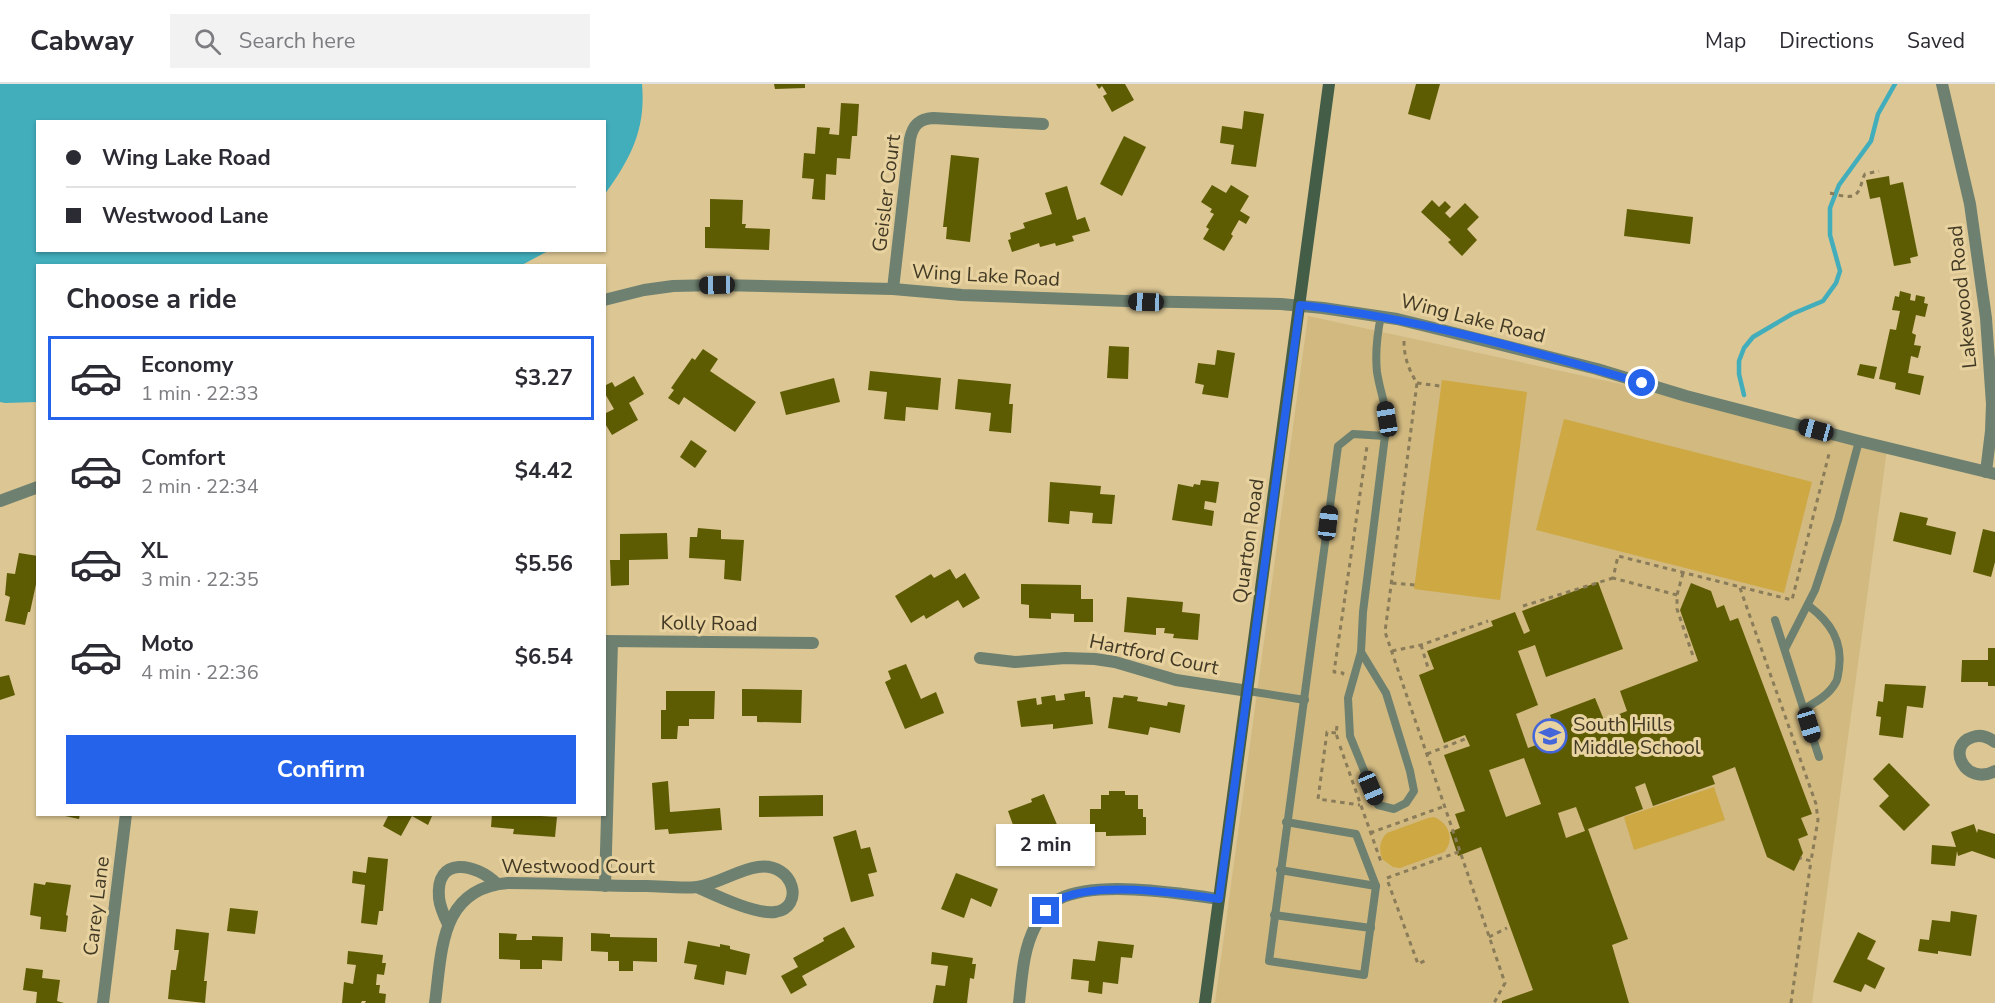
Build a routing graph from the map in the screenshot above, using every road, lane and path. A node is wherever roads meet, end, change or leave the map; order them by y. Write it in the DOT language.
graph roads {
  1 [pos="1329,84"];
  2 [pos="1942,84"];
  3 [pos="1043,124"];
  4 [pos="1880,171"];
  5 [pos="1830,193"];
  6 [pos="893,289"];
  7 [pos="606,300"];
  8 [pos="1300,305"];
  9 [pos="1381,316"];
  10 [pos="1404,341"];
  11 [pos="1417,384"];
  12 [pos="1440,386"];
  13 [pos="1369,435"];
  14 [pos="1385,436"];
  15 [pos="1859,441"];
  16 [pos="1830,450"];
  17 [pos="1990,473"];
  18 [pos="36,488"];
  19 [pos="0,501"];
  20 [pos="1683,573"];
  21 [pos="1613,578"];
  22 [pos="1392,583"];
  23 [pos="1415,585"];
  24 [pos="1740,588"];
  25 [pos="1677,595"];
  26 [pos="1523,606"];
  27 [pos="1809,606"];
  28 [pos="1775,620"];
  29 [pos="1488,621"];
  30 [pos="608,641"];
  31 [pos="813,644"];
  32 [pos="1421,645"];
  33 [pos="1785,649"];
  34 [pos="1392,651"];
  35 [pos="1361,652"];
  36 [pos="980,658"];
  37 [pos="1694,659"];
  38 [pos="1429,671"];
  39 [pos="1342,683"];
  40 [pos="1248,691"];
  41 [pos="1305,700"];
  42 [pos="1804,709"];
  43 [pos="1337,723"];
  44 [pos="1336,734"];
  45 [pos="1465,739"];
  46 [pos="1995,742"];
  47 [pos="1427,754"];
  48 [pos="1819,757"];
  49 [pos="1995,771"];
  50 [pos="606,804"];
  51 [pos="1360,806"];
  52 [pos="1445,806"];
  53 [pos="126,816"];
  54 [pos="606,816"];
  55 [pos="1286,822"];
  56 [pos="1370,833"];
  57 [pos="1461,851"];
  58 [pos="1800,858"];
  59 [pos="1811,861"];
  60 [pos="1383,867"];
  61 [pos="1280,870"];
  62 [pos="497,884"];
  63 [pos="605,886"];
  64 [pos="1377,886"];
  65 [pos="697,887"];
  66 [pos="1219,899"];
  67 [pos="1274,915"];
  68 [pos="448,924"];
  69 [pos="1371,928"];
  70 [pos="1507,928"];
  71 [pos="1490,937"];
  72 [pos="1428,959"];
  73 [pos="103,1003"];
  74 [pos="435,1003"];
  75 [pos="1019,1003"];
  76 [pos="1205,1003"];
  77 [pos="1494,1003"];
  78 [pos="1791,1003"];
  1 -- 8 [label="street, Quarton Road"];
  2 -- 17 [label="street, Lakewood Road"];
  3 -- 6 [label="street, Geisler Court"];
  4 -- 5 [label="path"];
  6 -- 7 [label="street, Wing Lake Road"];
  6 -- 8 [label="street, Wing Lake Road"];
  8 -- 9 [label="street, Wing Lake Road"];
  8 -- 40 [label="street, Quarton Road"];
  9 -- 14 [label="lane"];
  9 -- 15 [label="street, Wing Lake Road"];
  10 -- 11 [label="path"];
  11 -- 12 [label="path"];
  11 -- 22 [label="path"];
  13 -- 14 [label="lane"];
  13 -- 39 [label="path"];
  13 -- 41 [label="lane"];
  14 -- 35 [label="lane"];
  15 -- 17 [label="street, Wing Lake Road"];
  15 -- 27 [label="lane"];
  16 -- 24 [label="path"];
  18 -- 19 [label="street"];
  20 -- 21 [label="path"];
  20 -- 24 [label="path"];
  20 -- 25 [label="path"];
  21 -- 25 [label="path"];
  21 -- 26 [label="path"];
  22 -- 23 [label="path"];
  22 -- 34 [label="path"];
  24 -- 59 [label="path"];
  25 -- 37 [label="path"];
  27 -- 33 [label="lane"];
  27 -- 42 [label="lane"];
  28 -- 33 [label="lane"];
  29 -- 32 [label="path"];
  30 -- 31 [label="street, Kolly Road"];
  30 -- 50 [label="street"];
  32 -- 34 [label="path"];
  32 -- 38 [label="path"];
  33 -- 42 [label="lane"];
  34 -- 47 [label="path"];
  35 -- 35 [label="lane"];
  36 -- 40 [label="street, Hartford Court"];
  40 -- 41 [label="lane"];
  40 -- 66 [label="street, Quarton Road"];
  41 -- 55 [label="lane"];
  42 -- 48 [label="lane"];
  43 -- 44 [label="path"];
  44 -- 51 [label="path"];
  44 -- 51 [label="path"];
  45 -- 47 [label="path"];
  46 -- 49 [label="street"];
  47 -- 52 [label="path"];
  51 -- 56 [label="path"];
  52 -- 56 [label="path"];
  52 -- 57 [label="path"];
  53 -- 73 [label="street, Carey Lane"];
  54 -- 63 [label="street"];
  55 -- 61 [label="lane"];
  55 -- 64 [label="lane"];
  56 -- 60 [label="path"];
  57 -- 71 [label="path"];
  57 -- 72 [label="path"];
  58 -- 59 [label="path"];
  59 -- 78 [label="path"];
  61 -- 64 [label="lane"];
  61 -- 67 [label="lane"];
  62 -- 63 [label="street, Westwood Court"];
  62 -- 68 [label="street, Westwood Court"];
  62 -- 68 [label="street"];
  63 -- 65 [label="street, Westwood Court"];
  64 -- 69 [label="lane"];
  65 -- 65 [label="street, Westwood Court"];
  66 -- 75 [label="street"];
  66 -- 76 [label="street, Quarton Road"];
  67 -- 69 [label="lane"];
  67 -- 69 [label="lane"];
  68 -- 74 [label="street, Westwood Court"];
  70 -- 71 [label="path"];
  71 -- 77 [label="path"];
}
